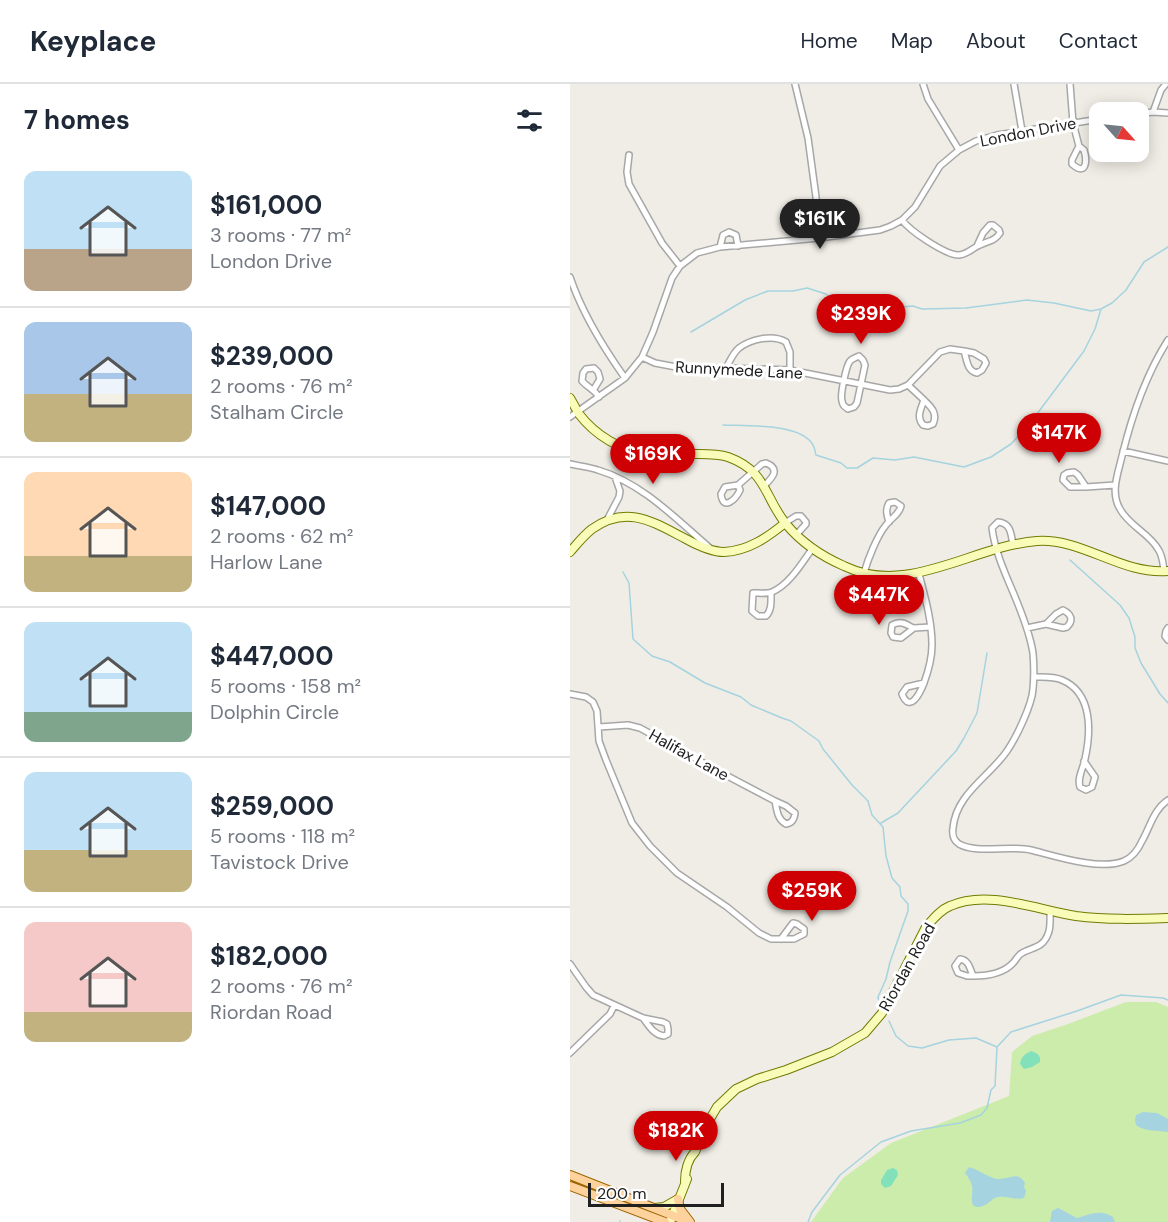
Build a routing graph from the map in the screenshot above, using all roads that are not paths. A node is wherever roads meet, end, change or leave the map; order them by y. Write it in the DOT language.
graph roads {
  1 [pos="796,84"];
  2 [pos="922,84"];
  3 [pos="1014,84"];
  4 [pos="1070,84"];
  5 [pos="1166,84"];
  6 [pos="1153,112"];
  7 [pos="1149,113"];
  8 [pos="1168,113"];
  9 [pos="1089,121"];
  10 [pos="1073,123"];
  11 [pos="1022,131"];
  12 [pos="1079,146"];
  13 [pos="959,150"];
  14 [pos="628,155"];
  15 [pos="902,220"];
  16 [pos="819,238"];
  17 [pos="738,246"];
  18 [pos="977,246"];
  19 [pos="720,247"];
  20 [pos="680,266"];
  21 [pos="570,277"];
  22 [pos="1168,340"];
  23 [pos="964,351"];
  24 [pos="642,357"];
  25 [pos="726,368"];
  26 [pos="790,370"];
  27 [pos="625,378"];
  28 [pos="845,381"];
  29 [pos="861,384"];
  30 [pos="908,385"];
  31 [pos="594,389"];
  32 [pos="599,397"];
  33 [pos="570,398"];
  34 [pos="924,400"];
  35 [pos="578,412"];
  36 [pos="570,417"];
  37 [pos="1123,452"];
  38 [pos="650,454"];
  39 [pos="677,454"];
  40 [pos="1168,462"];
  41 [pos="570,464"];
  42 [pos="752,471"];
  43 [pos="615,477"];
  44 [pos="738,484"];
  45 [pos="765,485"];
  46 [pos="1115,485"];
  47 [pos="1086,487"];
  48 [pos="607,520"];
  49 [pos="889,522"];
  50 [pos="786,523"];
  51 [pos="796,534"];
  52 [pos="1013,545"];
  53 [pos="812,549"];
  54 [pos="996,550"];
  55 [pos="714,551"];
  56 [pos="570,552"];
  57 [pos="1166,571"];
  58 [pos="864,573"];
  59 [pos="919,574"];
  60 [pos="771,593"];
  61 [pos="1046,624"];
  62 [pos="930,627"];
  63 [pos="914,628"];
  64 [pos="1027,628"];
  65 [pos="1168,628"];
  66 [pos="1168,640"];
  67 [pos="1034,677"];
  68 [pos="924,684"];
  69 [pos="570,694"];
  70 [pos="598,727"];
  71 [pos="1084,761"];
  72 [pos="1168,800"];
  73 [pos="775,801"];
  74 [pos="1050,911"];
  75 [pos="1168,918"];
  76 [pos="782,939"];
  77 [pos="570,964"];
  78 [pos="973,976"];
  79 [pos="615,1006"];
  80 [pos="643,1018"];
  81 [pos="570,1053"];
  82 [pos="570,1175"];
  83 [pos="570,1185"];
  84 [pos="678,1200"];
  85 [pos="654,1208"];
  86 [pos="671,1219"];
  87 [pos="665,1222"];
  88 [pos="690,1222"];
  1 -- 16 [label="street"];
  2 -- 13 [label="street"];
  3 -- 11 [label="street"];
  4 -- 10 [label="street"];
  5 -- 6 [label="street"];
  6 -- 7 [label="street"];
  6 -- 8 [label="street"];
  9 -- 10 [label="street, London Drive"];
  10 -- 11 [label="street, London Drive"];
  10 -- 12 [label="street"];
  11 -- 13 [label="street, London Drive"];
  13 -- 15 [label="street, London Drive"];
  14 -- 20 [label="street"];
  15 -- 16 [label="street, London Drive"];
  15 -- 18 [label="street"];
  16 -- 17 [label="street, London Drive"];
  17 -- 19 [label="street, London Drive"];
  17 -- 19 [label="street"];
  19 -- 20 [label="street, London Drive"];
  20 -- 24 [label="street"];
  21 -- 27 [label="street"];
  22 -- 37 [label="street"];
  23 -- 23 [label="street"];
  23 -- 30 [label="street"];
  24 -- 25 [label="street, Runnymede Lane"];
  24 -- 27 [label="street"];
  25 -- 26 [label="street, Runnymede Lane"];
  25 -- 26 [label="street"];
  26 -- 28 [label="street, Runnymede Lane"];
  27 -- 32 [label="street"];
  28 -- 29 [label="street, Runnymede Lane"];
  28 -- 29 [label="street"];
  28 -- 29 [label="street"];
  29 -- 30 [label="street, Runnymede Lane"];
  30 -- 34 [label="street"];
  31 -- 32 [label="street"];
  32 -- 35 [label="street"];
  33 -- 35 [label="street"];
  35 -- 36 [label="street"];
  35 -- 38 [label="street"];
  37 -- 40 [label="street"];
  37 -- 46 [label="street"];
  38 -- 39 [label="street"];
  38 -- 39 [label="street"];
  39 -- 42 [label="street"];
  41 -- 43 [label="street"];
  42 -- 44 [label="street"];
  42 -- 45 [label="street"];
  42 -- 45 [label="street"];
  43 -- 48 [label="street"];
  43 -- 55 [label="street"];
  45 -- 50 [label="street"];
  46 -- 47 [label="street"];
  46 -- 57 [label="street"];
  48 -- 55 [label="street"];
  48 -- 56 [label="street"];
  49 -- 58 [label="street"];
  50 -- 51 [label="street"];
  50 -- 51 [label="street"];
  50 -- 55 [label="street"];
  51 -- 53 [label="street"];
  52 -- 54 [label="street"];
  52 -- 54 [label="street"];
  52 -- 57 [label="street"];
  53 -- 58 [label="street"];
  53 -- 60 [label="street"];
  54 -- 59 [label="street"];
  54 -- 64 [label="street"];
  58 -- 59 [label="street"];
  59 -- 62 [label="street"];
  60 -- 60 [label="street"];
  61 -- 61 [label="street"];
  61 -- 64 [label="street"];
  62 -- 63 [label="street"];
  62 -- 68 [label="street"];
  64 -- 67 [label="street"];
  65 -- 66 [label="street"];
  67 -- 71 [label="street"];
  67 -- 72 [label="street"];
  69 -- 70 [label="street"];
  70 -- 73 [label="street, Halifax Lane"];
  70 -- 76 [label="street"];
  71 -- 71 [label="street"];
  74 -- 75 [label="street, Riordan Road"];
  74 -- 78 [label="street"];
  74 -- 84 [label="street, Riordan Road"];
  77 -- 79 [label="street"];
  79 -- 80 [label="street"];
  79 -- 81 [label="street"];
  80 -- 80 [label="street"];
  82 -- 85 [label="main road"];
  83 -- 87 [label="main road"];
  84 -- 85 [label="street"];
  84 -- 86 [label="street, Riordan Road"];
  84 -- 88 [label="main road"];
  85 -- 86 [label="main road"];
  86 -- 88 [label="main road"];
}
